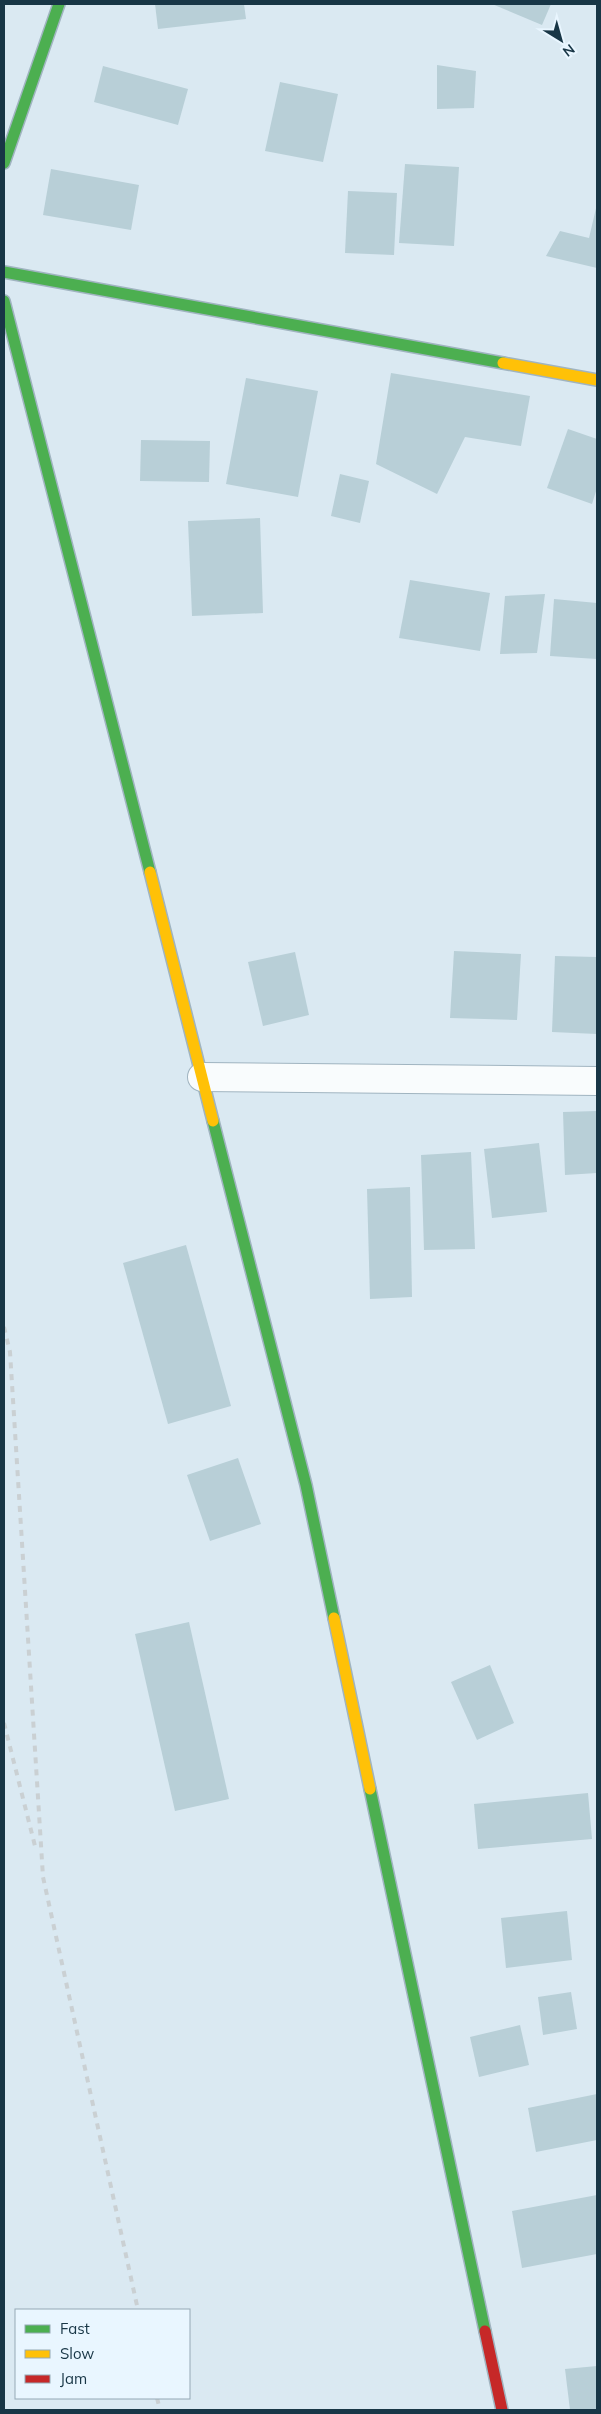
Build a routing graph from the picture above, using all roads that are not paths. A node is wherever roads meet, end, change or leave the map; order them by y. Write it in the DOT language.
graph roads {
  1 [pos="59,4"];
  2 [pos="4,162"];
  3 [pos="4,272"];
  4 [pos="4,301"];
  5 [pos="597,380"];
  6 [pos="202,1077"];
  7 [pos="597,1082"];
  8 [pos="502,2410"];
  1 -- 2 [label="street"];
  3 -- 5 [label="street"];
  4 -- 6 [label="street"];
  6 -- 7 [label="street"];
  6 -- 8 [label="street"];
}
